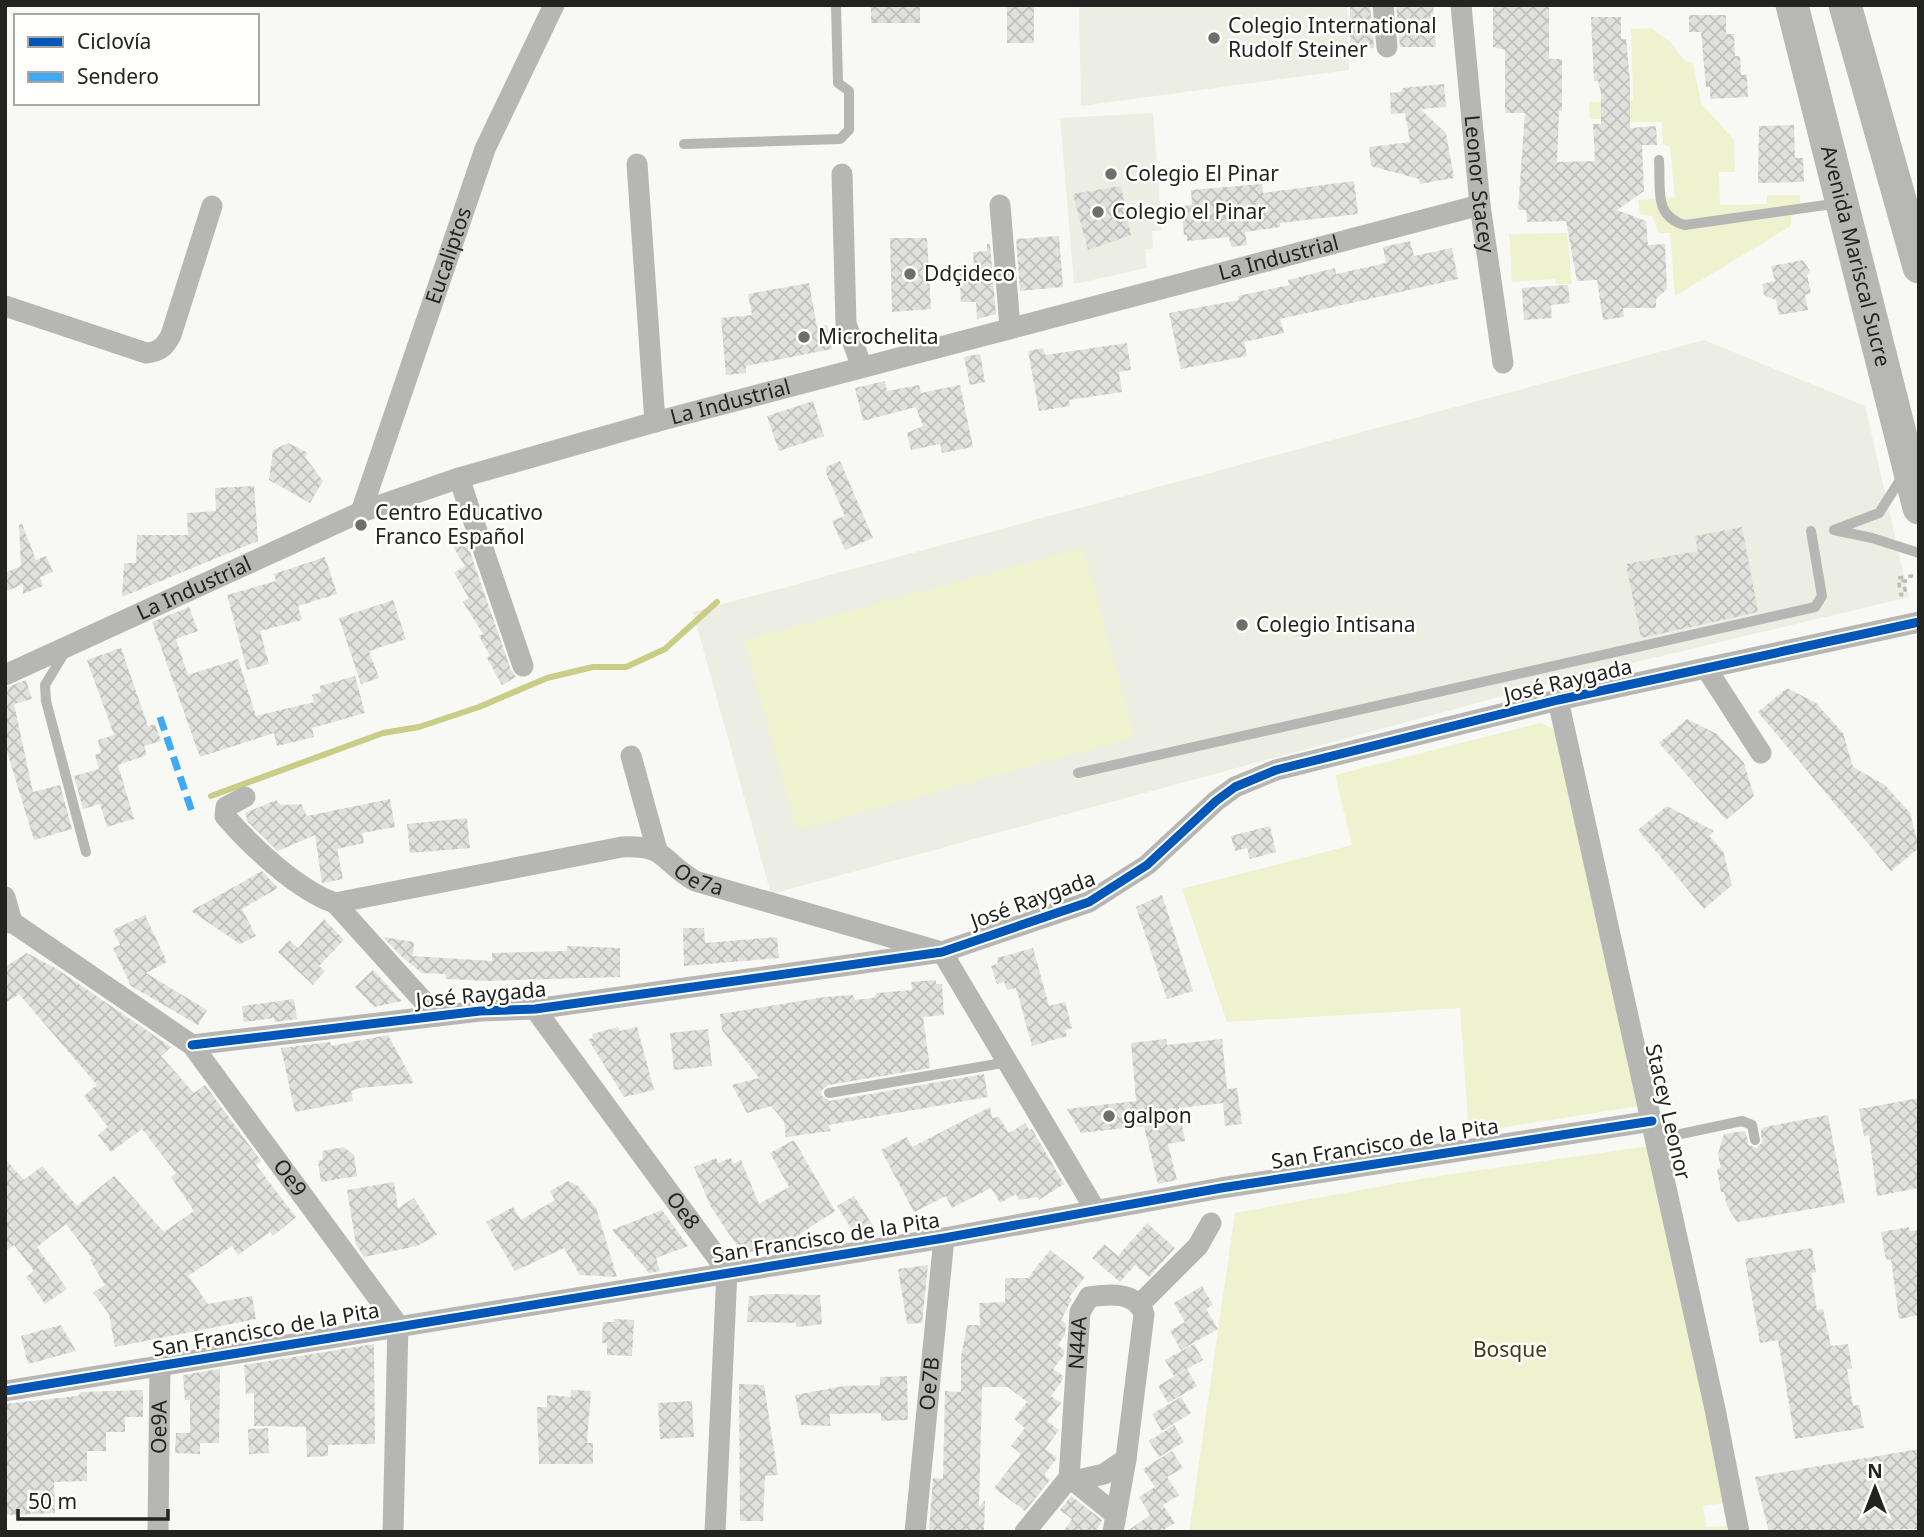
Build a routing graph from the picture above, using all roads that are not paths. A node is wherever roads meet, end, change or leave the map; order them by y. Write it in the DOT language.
graph roads {
  1 [pos="555,5"];
  2 [pos="836,5"];
  3 [pos="1383,5"];
  4 [pos="1461,5"];
  5 [pos="1792,5"];
  6 [pos="1846,6"];
  7 [pos="1387,47"];
  8 [pos="684,144"];
  9 [pos="1659,160"];
  10 [pos="637,164"];
  11 [pos="842,174"];
  12 [pos="1841,203"];
  13 [pos="1000,205"];
  14 [pos="1480,205"];
  15 [pos="212,206"];
  16 [pos="1919,267"];
  17 [pos="5,306"];
  18 [pos="1010,327"];
  19 [pos="1503,363"];
  20 [pos="862,367"];
  21 [pos="655,422"];
  22 [pos="1907,465"];
  23 [pos="460,478"];
  24 [pos="1919,508"];
  25 [pos="361,512"];
  26 [pos="1811,531"];
  27 [pos="1919,553"];
  28 [pos="1919,622"];
  29 [pos="68,646"];
  30 [pos="523,666"];
  31 [pos="1706,668"];
  32 [pos="5,675"];
  33 [pos="1558,700"];
  34 [pos="1761,753"];
  35 [pos="631,756"];
  36 [pos="1078,773"];
  37 [pos="245,796"];
  38 [pos="657,850"];
  39 [pos="86,852"];
  40 [pos="5,897"];
  41 [pos="335,903"];
  42 [pos="9,923"];
  43 [pos="942,952"];
  44 [pos="535,1009"];
  45 [pos="437,1016"];
  46 [pos="192,1045"];
  47 [pos="1008,1062"];
  48 [pos="829,1093"];
  49 [pos="1655,1130"];
  50 [pos="1755,1140"];
  51 [pos="1096,1210"];
  52 [pos="1212,1223"];
  53 [pos="944,1238"];
  54 [pos="727,1271"];
  55 [pos="1140,1304"];
  56 [pos="398,1325"];
  57 [pos="160,1366"];
  58 [pos="7,1389"];
  59 [pos="1126,1460"];
  60 [pos="1072,1479"];
  61 [pos="1114,1523"];
  62 [pos="158,1532"];
  63 [pos="393,1532"];
  64 [pos="715,1532"];
  65 [pos="915,1532"];
  66 [pos="1024,1532"];
  67 [pos="1739,1532"];
  1 -- 25 [label="street, Eucaliptos"];
  2 -- 8 [label="lane"];
  3 -- 7 [label="street"];
  4 -- 14 [label="street, Leonor Stacey"];
  5 -- 12 [label="main road, Avenida Mariscal Sucre"];
  6 -- 16 [label="main road"];
  9 -- 12 [label="lane"];
  10 -- 21 [label="street"];
  11 -- 20 [label="street"];
  12 -- 22 [label="main road, Avenida Mariscal Sucre"];
  13 -- 18 [label="street"];
  14 -- 18 [label="street, La Industrial"];
  14 -- 19 [label="street, Leonor Stacey"];
  15 -- 17 [label="street"];
  18 -- 20 [label="street, La Industrial"];
  20 -- 21 [label="street, La Industrial"];
  21 -- 23 [label="street, La Industrial"];
  22 -- 24 [label="main road, Avenida Mariscal Sucre"];
  22 -- 27 [label="lane"];
  23 -- 25 [label="street, La Industrial"];
  23 -- 30 [label="street"];
  25 -- 29 [label="street, La Industrial"];
  26 -- 36 [label="lane"];
  28 -- 31 [label="street, José Raygada"];
  29 -- 32 [label="street, La Industrial"];
  29 -- 39 [label="lane"];
  31 -- 33 [label="street, José Raygada"];
  31 -- 34 [label="street"];
  33 -- 43 [label="street, José Raygada"];
  33 -- 49 [label="street, Stacey Leonor"];
  35 -- 38 [label="street"];
  37 -- 41 [label="street"];
  38 -- 41 [label="street, Oe7a"];
  38 -- 43 [label="street, Oe7a"];
  40 -- 42 [label="street"];
  41 -- 45 [label="street"];
  42 -- 46 [label="street, Oe9"];
  43 -- 44 [label="street, José Raygada"];
  43 -- 47 [label="street"];
  44 -- 45 [label="street, José Raygada"];
  44 -- 54 [label="street, Oe8"];
  45 -- 46 [label="street, José Raygada"];
  46 -- 56 [label="street, Oe9"];
  47 -- 48 [label="lane"];
  47 -- 51 [label="street"];
  49 -- 50 [label="lane"];
  49 -- 51 [label="street, San Francisco de la Pita"];
  49 -- 67 [label="street, Stacey Leonor"];
  51 -- 53 [label="street, San Francisco de la Pita"];
  52 -- 55 [label="street"];
  53 -- 54 [label="street, San Francisco de la Pita"];
  53 -- 65 [label="street, Oe7B"];
  54 -- 56 [label="street, San Francisco de la Pita"];
  54 -- 64 [label="street"];
  55 -- 59 [label="street"];
  55 -- 60 [label="street, N44A"];
  56 -- 57 [label="street, San Francisco de la Pita"];
  56 -- 63 [label="street"];
  57 -- 58 [label="street, San Francisco de la Pita"];
  57 -- 62 [label="street, Oe9A"];
  59 -- 60 [label="street"];
  59 -- 61 [label="street"];
  60 -- 61 [label="street"];
  60 -- 66 [label="street"];
}
